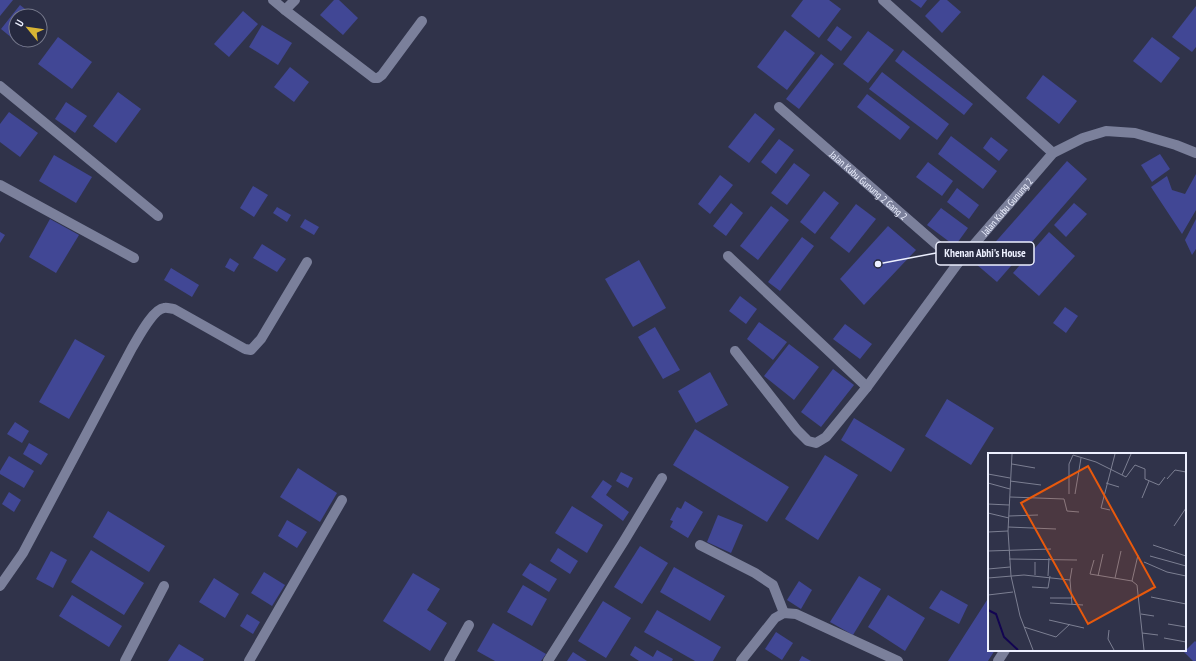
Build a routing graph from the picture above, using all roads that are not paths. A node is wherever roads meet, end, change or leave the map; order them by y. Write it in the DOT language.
graph roads {
  1 [pos="273,0"];
  2 [pos="295,0"];
  3 [pos="883,0"];
  4 [pos="285,10"];
  5 [pos="422,20"];
  6 [pos="0,86"];
  7 [pos="779,107"];
  8 [pos="1053,153"];
  9 [pos="1196,153"];
  10 [pos="0,185"];
  11 [pos="158,216"];
  12 [pos="728,256"];
  13 [pos="134,258"];
  14 [pos="307,262"];
  15 [pos="958,263"];
  16 [pos="735,351"];
  17 [pos="867,387"];
  18 [pos="662,478"];
  19 [pos="342,500"];
  20 [pos="700,545"];
  21 [pos="0,586"];
  22 [pos="164,586"];
  23 [pos="784,614"];
  24 [pos="469,625"];
  25 [pos="1004,651"];
  26 [pos="125,661"];
  27 [pos="249,661"];
  28 [pos="448,661"];
  29 [pos="548,661"];
  30 [pos="741,661"];
  31 [pos="898,661"];
  32 [pos="998,661"];
  1 -- 4 [label="street"];
  2 -- 4 [label="street"];
  3 -- 8 [label="street"];
  4 -- 5 [label="street"];
  6 -- 11 [label="street"];
  7 -- 15 [label="street, Jalan Kubu Gunung 2 Gang 2"];
  8 -- 9 [label="street, Jalan Kubu Gunung 2"];
  8 -- 15 [label="street, Jalan Kubu Gunung 2"];
  10 -- 13 [label="street"];
  12 -- 17 [label="street"];
  14 -- 21 [label="street"];
  15 -- 17 [label="street, Jalan Kubu Gunung 2"];
  16 -- 17 [label="street, Jalan Kubu Gunung 2"];
  18 -- 29 [label="street"];
  19 -- 27 [label="street"];
  20 -- 23 [label="street"];
  22 -- 26 [label="street"];
  23 -- 30 [label="street"];
  23 -- 31 [label="street"];
  24 -- 28 [label="street"];
  25 -- 32 [label="street"];
}
